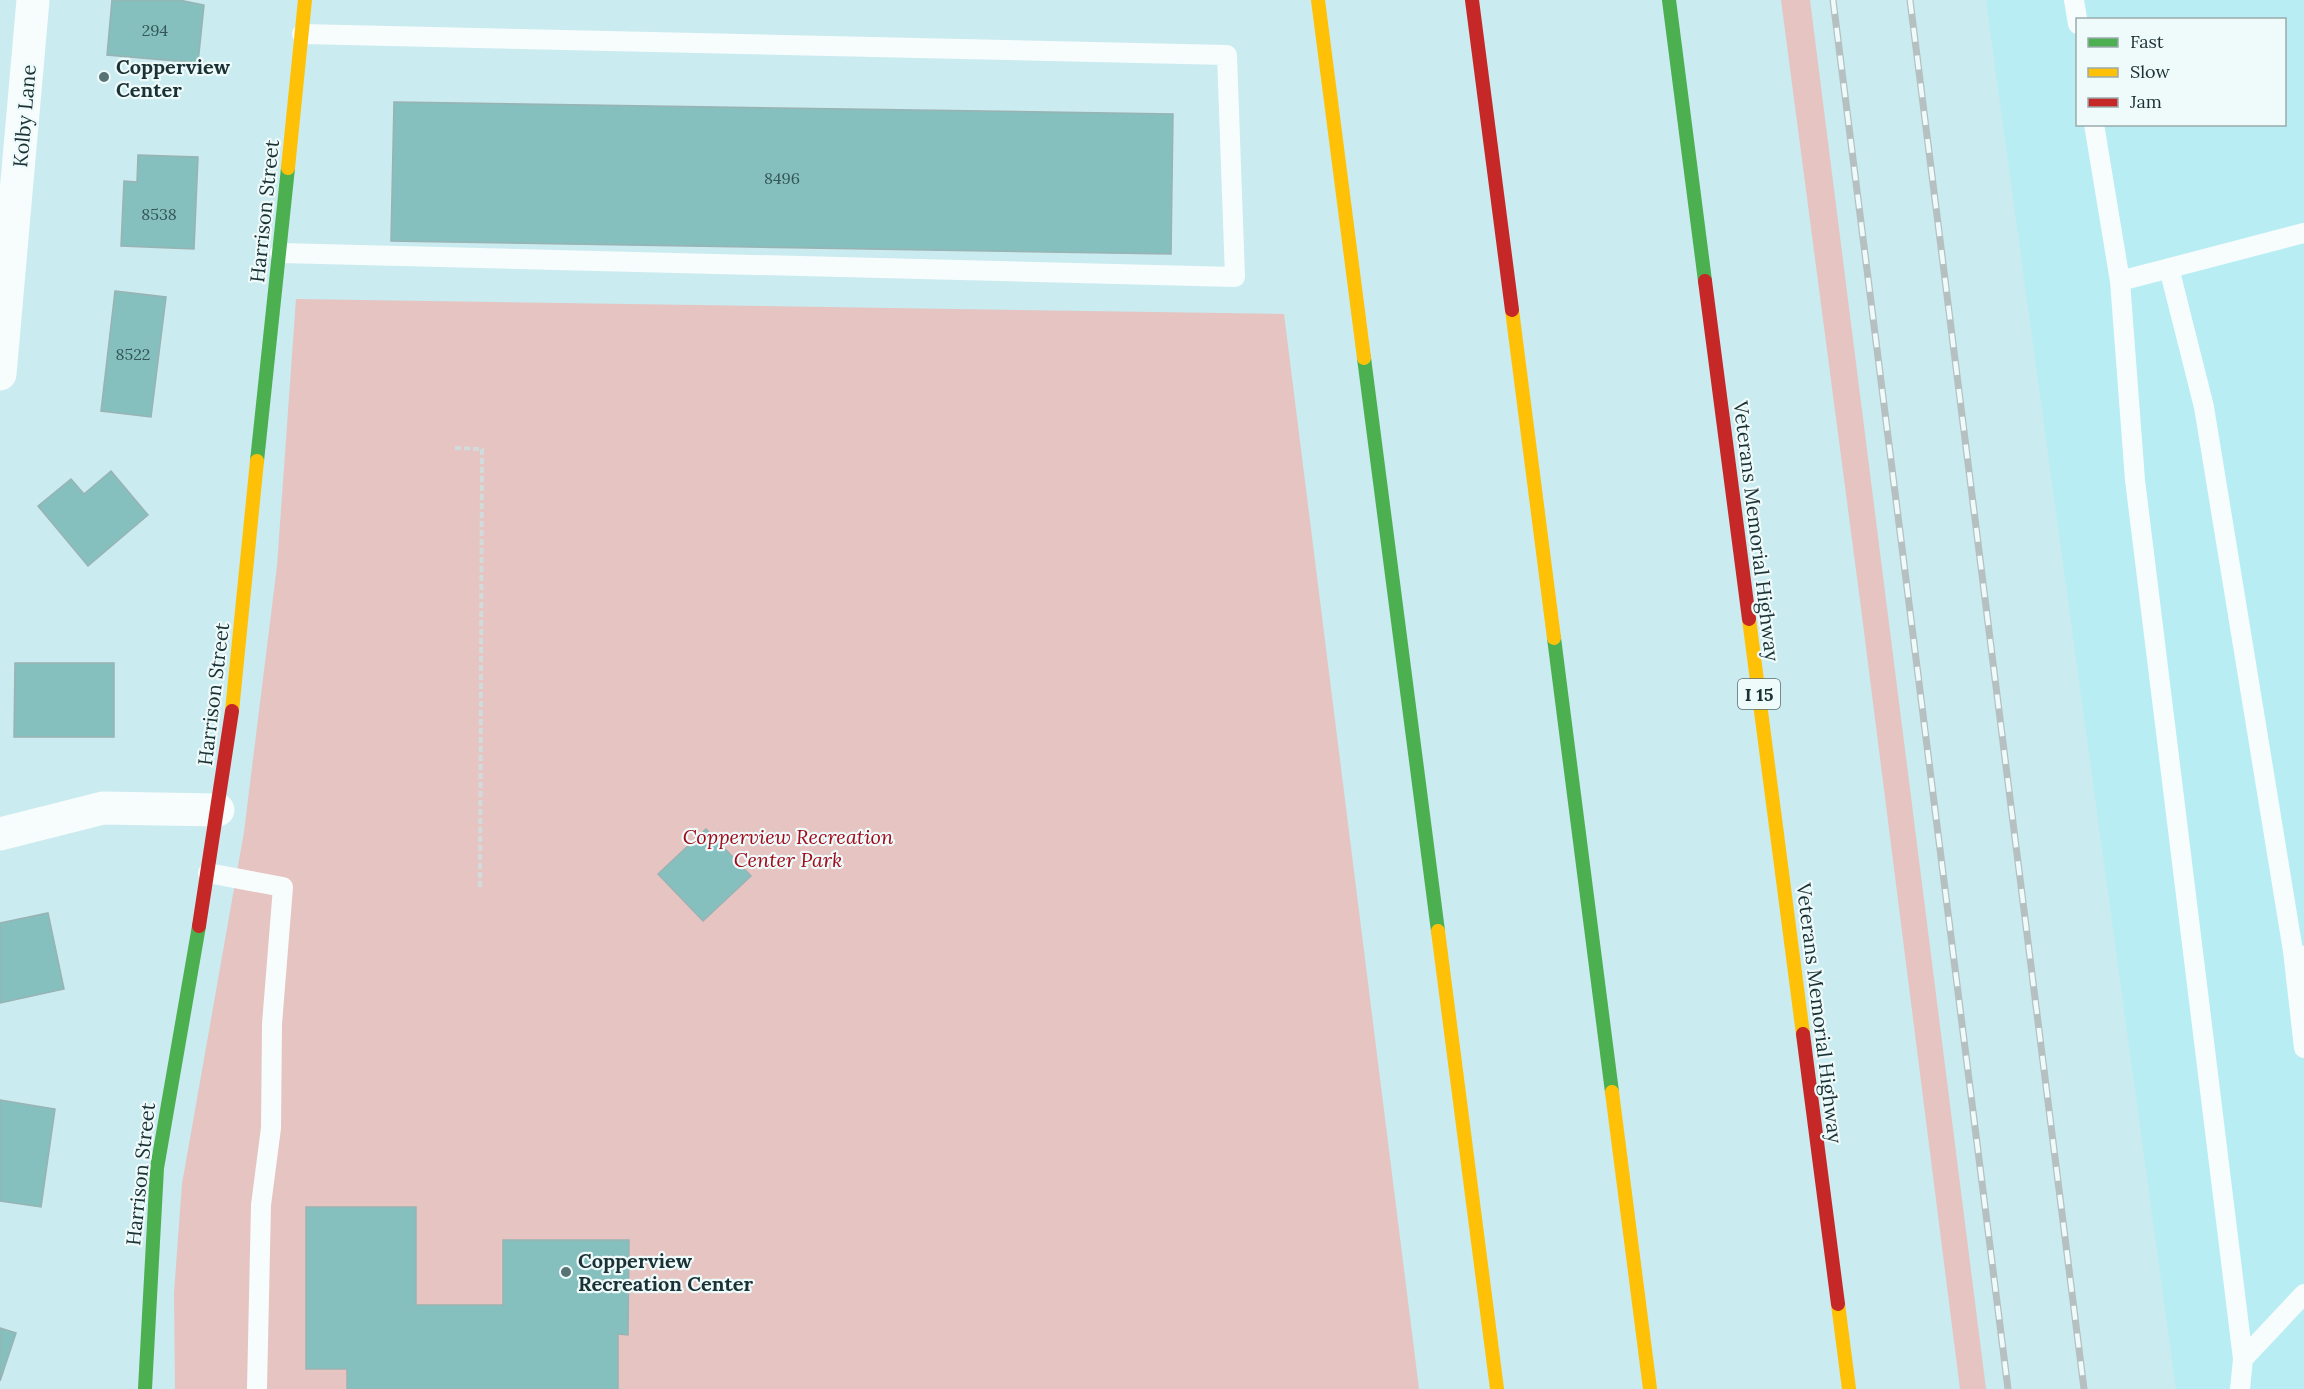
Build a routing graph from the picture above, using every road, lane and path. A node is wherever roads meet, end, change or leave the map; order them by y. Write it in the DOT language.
graph roads {
  1 [pos="33,0"];
  2 [pos="305,0"];
  3 [pos="1318,0"];
  4 [pos="1472,0"];
  5 [pos="1669,0"];
  6 [pos="2074,0"];
  7 [pos="2077,18"];
  8 [pos="302,34"];
  9 [pos="2094,126"];
  10 [pos="2304,233"];
  11 [pos="280,253"];
  12 [pos="2169,268"];
  13 [pos="2120,281"];
  14 [pos="0,374"];
  15 [pos="455,448"];
  16 [pos="218,810"];
  17 [pos="0,834"];
  18 [pos="208,873"];
  19 [pos="480,886"];
  20 [pos="2299,955"];
  21 [pos="2304,1048"];
  22 [pos="2304,1294"];
  23 [pos="2243,1359"];
  24 [pos="144,1389"];
  25 [pos="257,1389"];
  26 [pos="1497,1389"];
  27 [pos="1650,1389"];
  28 [pos="1849,1389"];
  29 [pos="2240,1389"];
  1 -- 14 [label="street, Kolby Lane"];
  2 -- 8 [label="main road, Harrison Street"];
  3 -- 26 [label="main road"];
  4 -- 27 [label="main road"];
  5 -- 28 [label="main road, Veterans Memorial Highway / I 15"];
  6 -- 7 [label="lane"];
  8 -- 11 [label="main road, Harrison Street"];
  8 -- 11 [label="lane"];
  9 -- 13 [label="lane"];
  10 -- 12 [label="lane"];
  11 -- 16 [label="main road, Harrison Street"];
  12 -- 13 [label="lane"];
  12 -- 20 [label="lane"];
  13 -- 23 [label="lane"];
  15 -- 19 [label="path"];
  16 -- 17 [label="street"];
  16 -- 18 [label="main road, Harrison Street"];
  18 -- 24 [label="main road, Harrison Street"];
  18 -- 25 [label="lane"];
  20 -- 21 [label="lane"];
  22 -- 23 [label="lane"];
  23 -- 29 [label="lane"];
}
